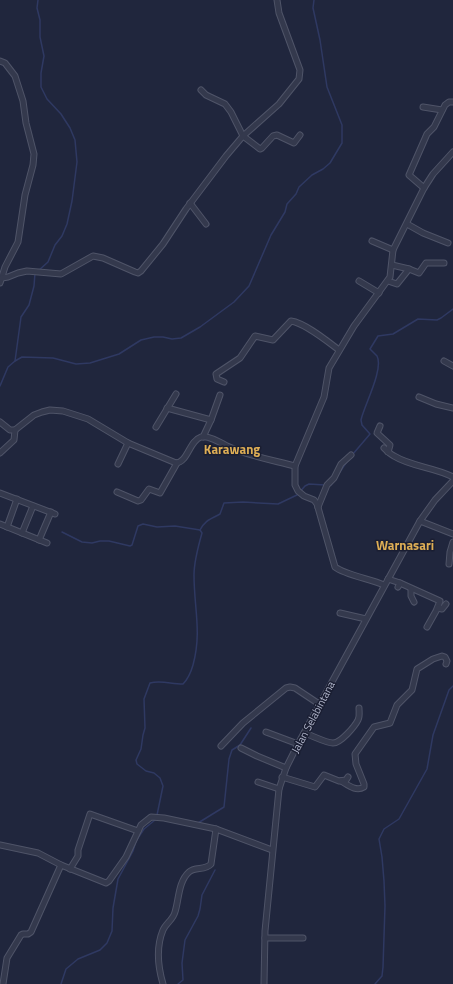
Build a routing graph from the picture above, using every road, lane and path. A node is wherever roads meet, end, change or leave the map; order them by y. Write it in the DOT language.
graph roads {
  1 [pos="277,0"];
  2 [pos="0,61"];
  3 [pos="201,90"];
  4 [pos="453,102"];
  5 [pos="423,107"];
  6 [pos="442,110"];
  7 [pos="300,135"];
  8 [pos="243,136"];
  9 [pos="453,152"];
  10 [pos="424,188"];
  11 [pos="190,203"];
  12 [pos="206,224"];
  13 [pos="407,224"];
  14 [pos="372,241"];
  15 [pos="448,243"];
  16 [pos="393,250"];
  17 [pos="444,263"];
  18 [pos="392,265"];
  19 [pos="409,269"];
  20 [pos="1,281"];
  21 [pos="359,281"];
  22 [pos="388,281"];
  23 [pos="379,293"];
  24 [pos="339,350"];
  25 [pos="444,361"];
  26 [pos="453,366"];
  27 [pos="224,382"];
  28 [pos="176,394"];
  29 [pos="220,395"];
  30 [pos="419,397"];
  31 [pos="167,408"];
  32 [pos="453,408"];
  33 [pos="211,420"];
  34 [pos="0,422"];
  35 [pos="380,426"];
  36 [pos="156,427"];
  37 [pos="15,430"];
  38 [pos="203,437"];
  39 [pos="128,443"];
  40 [pos="0,453"];
  41 [pos="351,455"];
  42 [pos="177,463"];
  43 [pos="118,464"];
  44 [pos="295,466"];
  45 [pos="453,477"];
  46 [pos="453,481"];
  47 [pos="117,492"];
  48 [pos="0,494"];
  49 [pos="17,499"];
  50 [pos="33,506"];
  51 [pos="318,507"];
  52 [pos="420,521"];
  53 [pos="0,524"];
  54 [pos="6,527"];
  55 [pos="22,533"];
  56 [pos="453,534"];
  57 [pos="40,540"];
  58 [pos="453,542"];
  59 [pos="47,543"];
  60 [pos="449,564"];
  61 [pos="388,579"];
  62 [pos="384,585"];
  63 [pos="411,589"];
  64 [pos="414,602"];
  65 [pos="446,604"];
  66 [pos="438,608"];
  67 [pos="340,613"];
  68 [pos="366,619"];
  69 [pos="427,627"];
  70 [pos="446,664"];
  71 [pos="319,704"];
  72 [pos="358,708"];
  73 [pos="266,732"];
  74 [pos="304,733"];
  75 [pos="298,744"];
  76 [pos="221,746"];
  77 [pos="241,748"];
  78 [pos="286,768"];
  79 [pos="282,777"];
  80 [pos="348,777"];
  81 [pos="341,781"];
  82 [pos="258,782"];
  83 [pos="279,789"];
  84 [pos="216,829"];
  85 [pos="138,831"];
  86 [pos="0,845"];
  87 [pos="272,850"];
  88 [pos="61,865"];
  89 [pos="70,869"];
  90 [pos="264,938"];
  91 [pos="303,938"];
  92 [pos="3,984"];
  93 [pos="163,984"];
  94 [pos="264,984"];
  1 -- 8 [label="street"];
  2 -- 20 [label="street"];
  3 -- 8 [label="street"];
  4 -- 6 [label="street"];
  5 -- 6 [label="street"];
  6 -- 10 [label="street"];
  7 -- 8 [label="street"];
  8 -- 11 [label="street"];
  9 -- 10 [label="street"];
  10 -- 13 [label="street"];
  11 -- 12 [label="street"];
  11 -- 20 [label="street"];
  13 -- 15 [label="street"];
  13 -- 16 [label="street"];
  14 -- 16 [label="street"];
  16 -- 18 [label="street"];
  17 -- 19 [label="street"];
  18 -- 19 [label="street"];
  18 -- 22 [label="street"];
  19 -- 22 [label="street"];
  21 -- 23 [label="street"];
  22 -- 23 [label="street"];
  23 -- 24 [label="street"];
  24 -- 27 [label="street"];
  24 -- 44 [label="street"];
  25 -- 26 [label="street"];
  28 -- 31 [label="street"];
  29 -- 33 [label="street"];
  30 -- 32 [label="street"];
  31 -- 33 [label="street"];
  31 -- 36 [label="street"];
  33 -- 38 [label="street"];
  34 -- 37 [label="street"];
  35 -- 45 [label="street"];
  37 -- 39 [label="street"];
  37 -- 40 [label="street"];
  38 -- 42 [label="street"];
  38 -- 44 [label="street"];
  39 -- 42 [label="street"];
  39 -- 43 [label="street"];
  41 -- 51 [label="street"];
  42 -- 47 [label="street"];
  44 -- 51 [label="street"];
  46 -- 52 [label="street, Jalan Selabintana"];
  48 -- 49 [label="street"];
  49 -- 50 [label="street"];
  49 -- 54 [label="street"];
  50 -- 55 [label="street"];
  50 -- 57 [label="street"];
  51 -- 62 [label="street"];
  52 -- 56 [label="street"];
  52 -- 61 [label="street, Jalan Selabintana"];
  53 -- 54 [label="street"];
  54 -- 55 [label="street"];
  55 -- 57 [label="street"];
  57 -- 59 [label="street"];
  58 -- 60 [label="street"];
  61 -- 62 [label="street, Jalan Selabintana"];
  61 -- 63 [label="street"];
  62 -- 68 [label="street, Jalan Selabintana"];
  63 -- 64 [label="street"];
  63 -- 66 [label="street"];
  65 -- 66 [label="street"];
  66 -- 69 [label="street"];
  67 -- 68 [label="street"];
  68 -- 71 [label="street, Jalan Selabintana"];
  70 -- 81 [label="street"];
  71 -- 74 [label="street, Jalan Selabintana"];
  71 -- 76 [label="street"];
  72 -- 74 [label="street"];
  73 -- 75 [label="street"];
  74 -- 75 [label="street, Jalan Selabintana"];
  75 -- 78 [label="street, Jalan Selabintana"];
  77 -- 78 [label="street"];
  78 -- 79 [label="street, Jalan Selabintana"];
  79 -- 81 [label="street"];
  79 -- 83 [label="street, Jalan Selabintana"];
  80 -- 81 [label="street"];
  82 -- 83 [label="street"];
  83 -- 87 [label="street, Jalan Selabintana"];
  84 -- 85 [label="street"];
  84 -- 87 [label="street"];
  84 -- 93 [label="street"];
  85 -- 89 [label="street"];
  85 -- 89 [label="street"];
  86 -- 88 [label="street"];
  87 -- 90 [label="street, Jalan Selabintana"];
  88 -- 89 [label="street"];
  88 -- 92 [label="street"];
  90 -- 91 [label="street"];
  90 -- 94 [label="street, Jalan Selabintana"];
}
